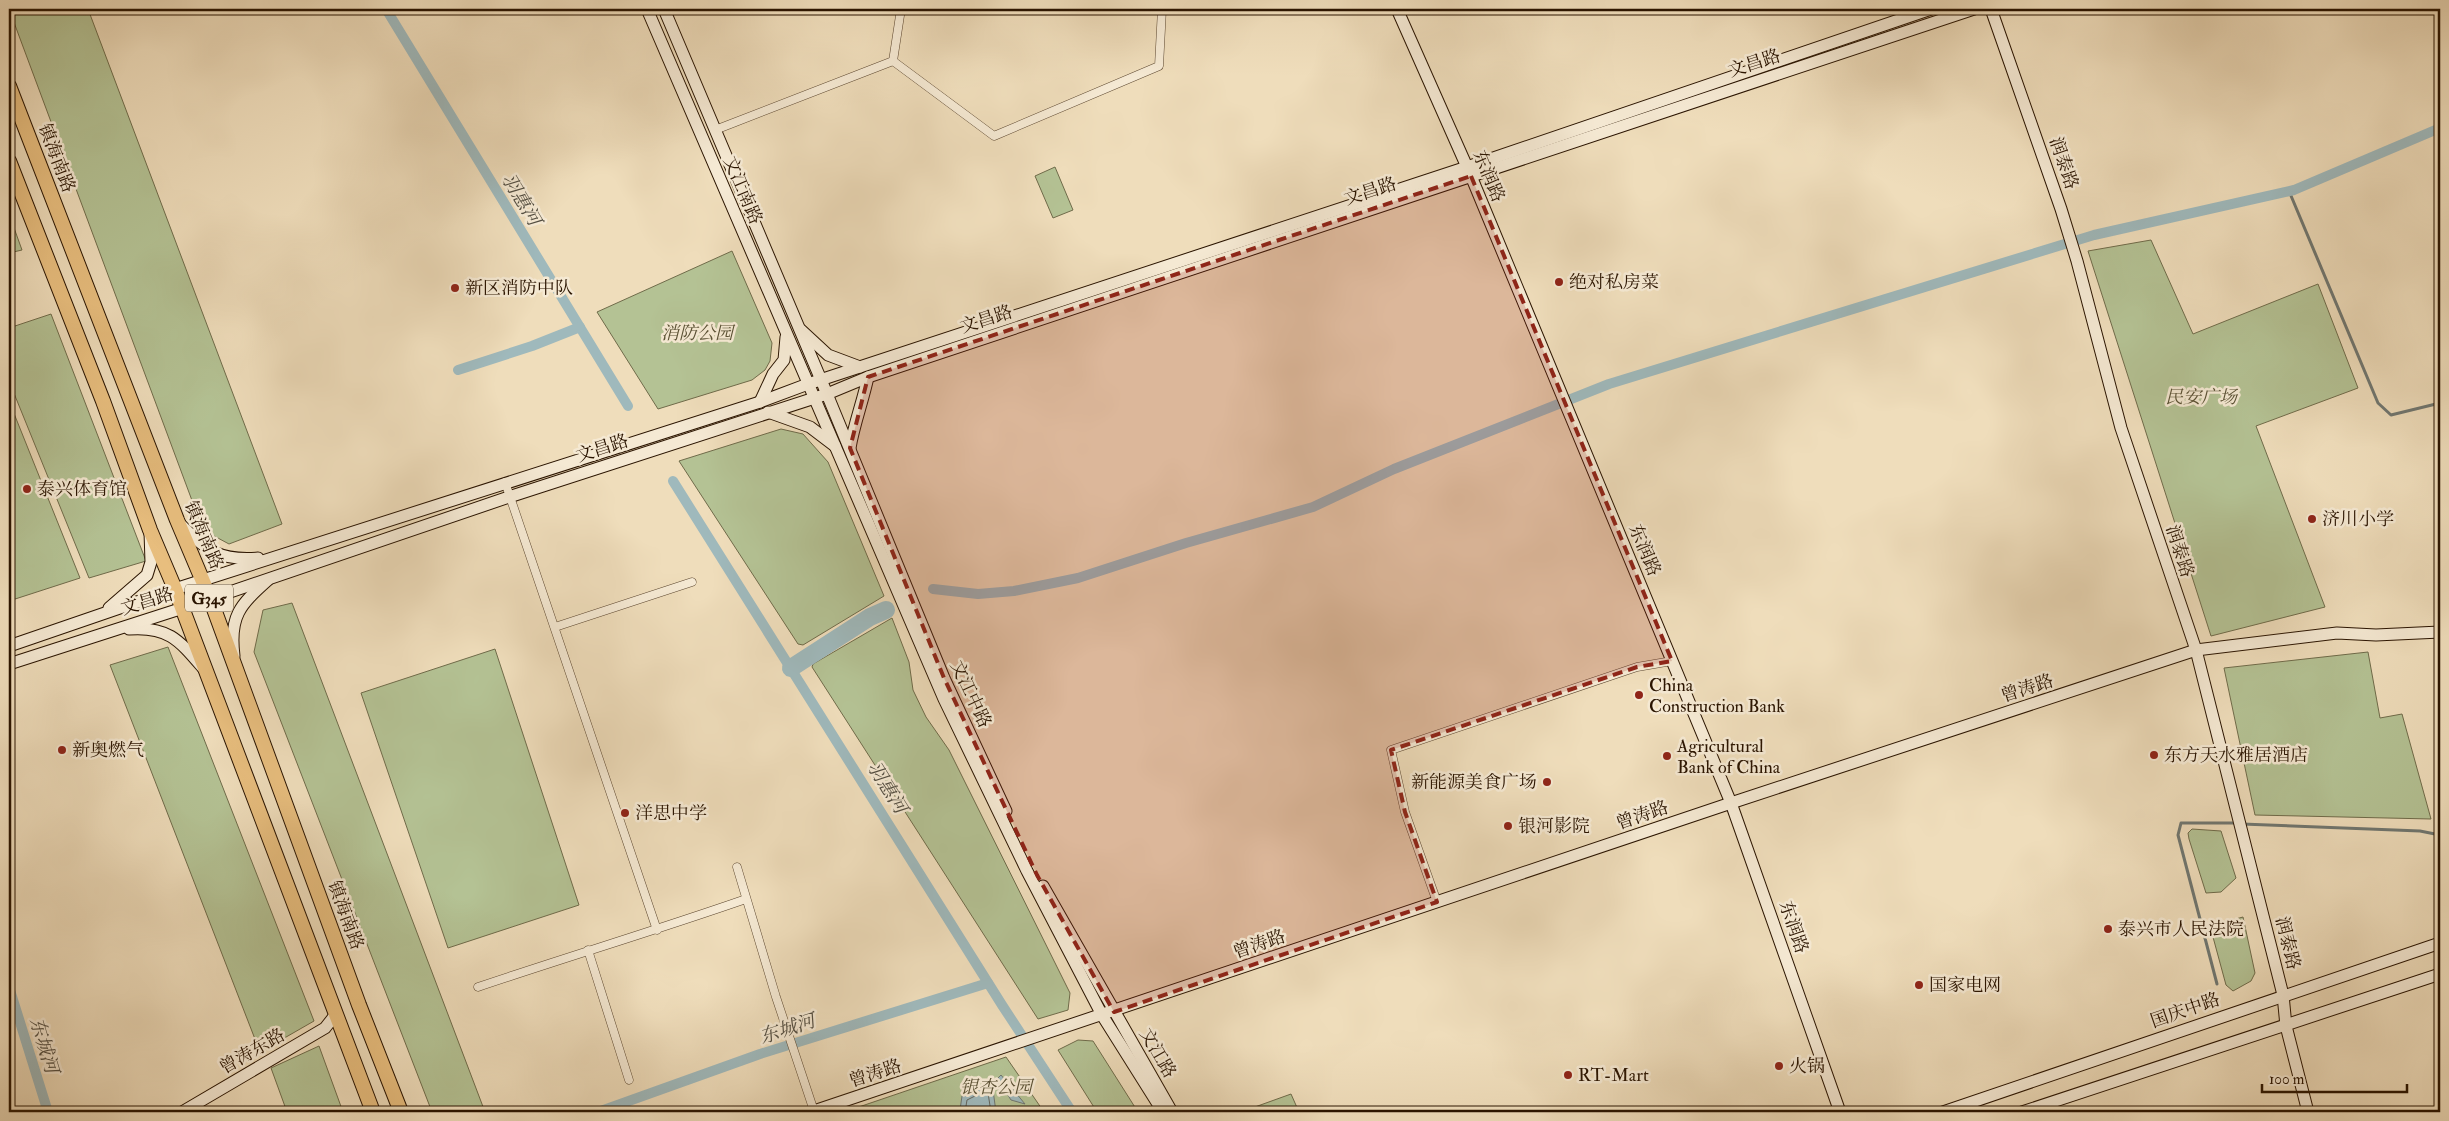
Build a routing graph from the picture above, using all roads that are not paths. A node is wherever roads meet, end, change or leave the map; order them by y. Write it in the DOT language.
graph roads {
  1 [pos="647,9"];
  2 [pos="664,9"];
  3 [pos="901,9"];
  4 [pos="1162,9"];
  5 [pos="1397,9"];
  6 [pos="1931,9"];
  7 [pos="1974,9"];
  8 [pos="1991,9"];
  9 [pos="892,61"];
  10 [pos="9,86"];
  11 [pos="715,130"];
  12 [pos="9,161"];
  13 [pos="1469,171"];
  14 [pos="797,326"];
  15 [pos="787,335"];
  16 [pos="860,367"];
  17 [pos="868,377"];
  18 [pos="820,380"];
  19 [pos="808,384"];
  20 [pos="827,394"];
  21 [pos="814,399"];
  22 [pos="760,402"];
  23 [pos="768,412"];
  24 [pos="836,447"];
  25 [pos="850,448"];
  26 [pos="505,482"];
  27 [pos="512,496"];
  28 [pos="177,520"];
  29 [pos="150,530"];
  30 [pos="282,556"];
  31 [pos="272,576"];
  32 [pos="203,580"];
  33 [pos="692,582"];
  34 [pos="175,588"];
  35 [pos="210,598"];
  36 [pos="183,608"];
  37 [pos="97,616"];
  38 [pos="555,627"];
  39 [pos="114,629"];
  40 [pos="2440,632"];
  41 [pos="9,646"];
  42 [pos="2196,650"];
  43 [pos="1672,660"];
  44 [pos="9,664"];
  45 [pos="207,673"];
  46 [pos="237,674"];
  47 [pos="1731,803"];
  48 [pos="738,867"];
  49 [pos="746,899"];
  50 [pos="1437,902"];
  51 [pos="657,930"];
  52 [pos="2440,944"];
  53 [pos="588,950"];
  54 [pos="2440,974"];
  55 [pos="478,987"];
  56 [pos="2283,995"];
  57 [pos="336,1014"];
  58 [pos="1108,1014"];
  59 [pos="2286,1026"];
  60 [pos="629,1080"];
  61 [pos="182,1112"];
  62 [pos="373,1112"];
  63 [pos="401,1112"];
  64 [pos="813,1112"];
  65 [pos="1163,1112"];
  66 [pos="1172,1112"];
  67 [pos="1840,1112"];
  68 [pos="1943,1112"];
  69 [pos="2022,1112"];
  70 [pos="2308,1112"];
  1 -- 15 [label="main road, 文江南路"];
  2 -- 11 [label="main road, 文江南路"];
  3 -- 9 [label="street"];
  4 -- 9 [label="street"];
  5 -- 13 [label="main road, 东润路"];
  6 -- 13 [label="main road, 文昌路"];
  7 -- 13 [label="main road, 文昌路"];
  8 -- 42 [label="main road, 润泰路"];
  9 -- 11 [label="street"];
  10 -- 28 [label="highway, 镇海南路 / G345"];
  11 -- 14 [label="main road, 文江南路"];
  12 -- 29 [label="highway, G345"];
  13 -- 16 [label="main road, 文昌路"];
  13 -- 17 [label="main road, 文昌路"];
  13 -- 43 [label="main road, 东润路"];
  14 -- 16 [label="main road"];
  14 -- 18 [label="main road, 文江南路"];
  15 -- 19 [label="main road, 文江南路"];
  15 -- 22 [label="main road"];
  16 -- 18 [label="main road, 文昌路"];
  17 -- 20 [label="main road, 文昌路"];
  17 -- 25 [label="main road"];
  18 -- 19 [label="main road, 文昌路"];
  18 -- 20 [label="main road, 文江中路"];
  19 -- 21 [label="main road, 文江中路"];
  19 -- 22 [label="main road, 文昌路"];
  20 -- 21 [label="main road, 文昌路"];
  20 -- 25 [label="main road, 文江中路"];
  21 -- 23 [label="main road, 文昌路"];
  21 -- 24 [label="main road, 文江中路"];
  22 -- 26 [label="main road, 文昌路"];
  23 -- 24 [label="main road"];
  23 -- 27 [label="main road, 文昌路"];
  24 -- 58 [label="main road, 文江中路"];
  25 -- 58 [label="main road, 文江中路"];
  26 -- 27 [label="street"];
  26 -- 30 [label="main road, 文昌路"];
  27 -- 31 [label="main road, 文昌路"];
  27 -- 38 [label="street"];
  28 -- 30 [label="main road"];
  28 -- 32 [label="highway, 镇海南路 / G345"];
  29 -- 34 [label="highway, G345"];
  29 -- 37 [label="main road"];
  30 -- 32 [label="main road, 文昌路"];
  31 -- 35 [label="main road, 文昌路"];
  31 -- 46 [label="main road"];
  32 -- 34 [label="main road, 文昌路"];
  32 -- 35 [label="highway, 镇海南路 / G345"];
  33 -- 38 [label="street"];
  34 -- 36 [label="highway, G345"];
  34 -- 37 [label="main road, 文昌路"];
  35 -- 36 [label="main road, 文昌路"];
  35 -- 46 [label="highway, 镇海南路 / G345"];
  36 -- 39 [label="main road, 文昌路"];
  36 -- 45 [label="highway, G345"];
  37 -- 41 [label="main road, 文昌路"];
  38 -- 51 [label="street"];
  39 -- 44 [label="main road, 文昌路"];
  39 -- 45 [label="main road"];
  40 -- 42 [label="main road, 曾涛路"];
  42 -- 47 [label="main road, 曾涛路"];
  42 -- 56 [label="main road, 润泰路"];
  43 -- 47 [label="main road, 东润路"];
  43 -- 50 [label="street"];
  45 -- 57 [label="highway, G345"];
  46 -- 63 [label="highway, 镇海南路 / G345"];
  47 -- 50 [label="main road, 曾涛路"];
  47 -- 67 [label="main road, 东润路"];
  48 -- 49 [label="street"];
  49 -- 51 [label="street"];
  49 -- 64 [label="street"];
  50 -- 58 [label="main road, 曾涛路"];
  51 -- 53 [label="street"];
  52 -- 56 [label="main road, 国庆中路"];
  53 -- 55 [label="street"];
  53 -- 60 [label="street"];
  54 -- 59 [label="main road"];
  56 -- 59 [label="main road, 润泰路"];
  56 -- 68 [label="main road, 国庆中路"];
  57 -- 61 [label="main road, 曾涛东路"];
  57 -- 62 [label="highway, G345"];
  58 -- 64 [label="main road, 曾涛路"];
  58 -- 65 [label="main road"];
  58 -- 66 [label="main road, 文江路"];
  59 -- 69 [label="main road"];
  59 -- 70 [label="main road, 润泰路"];
}
